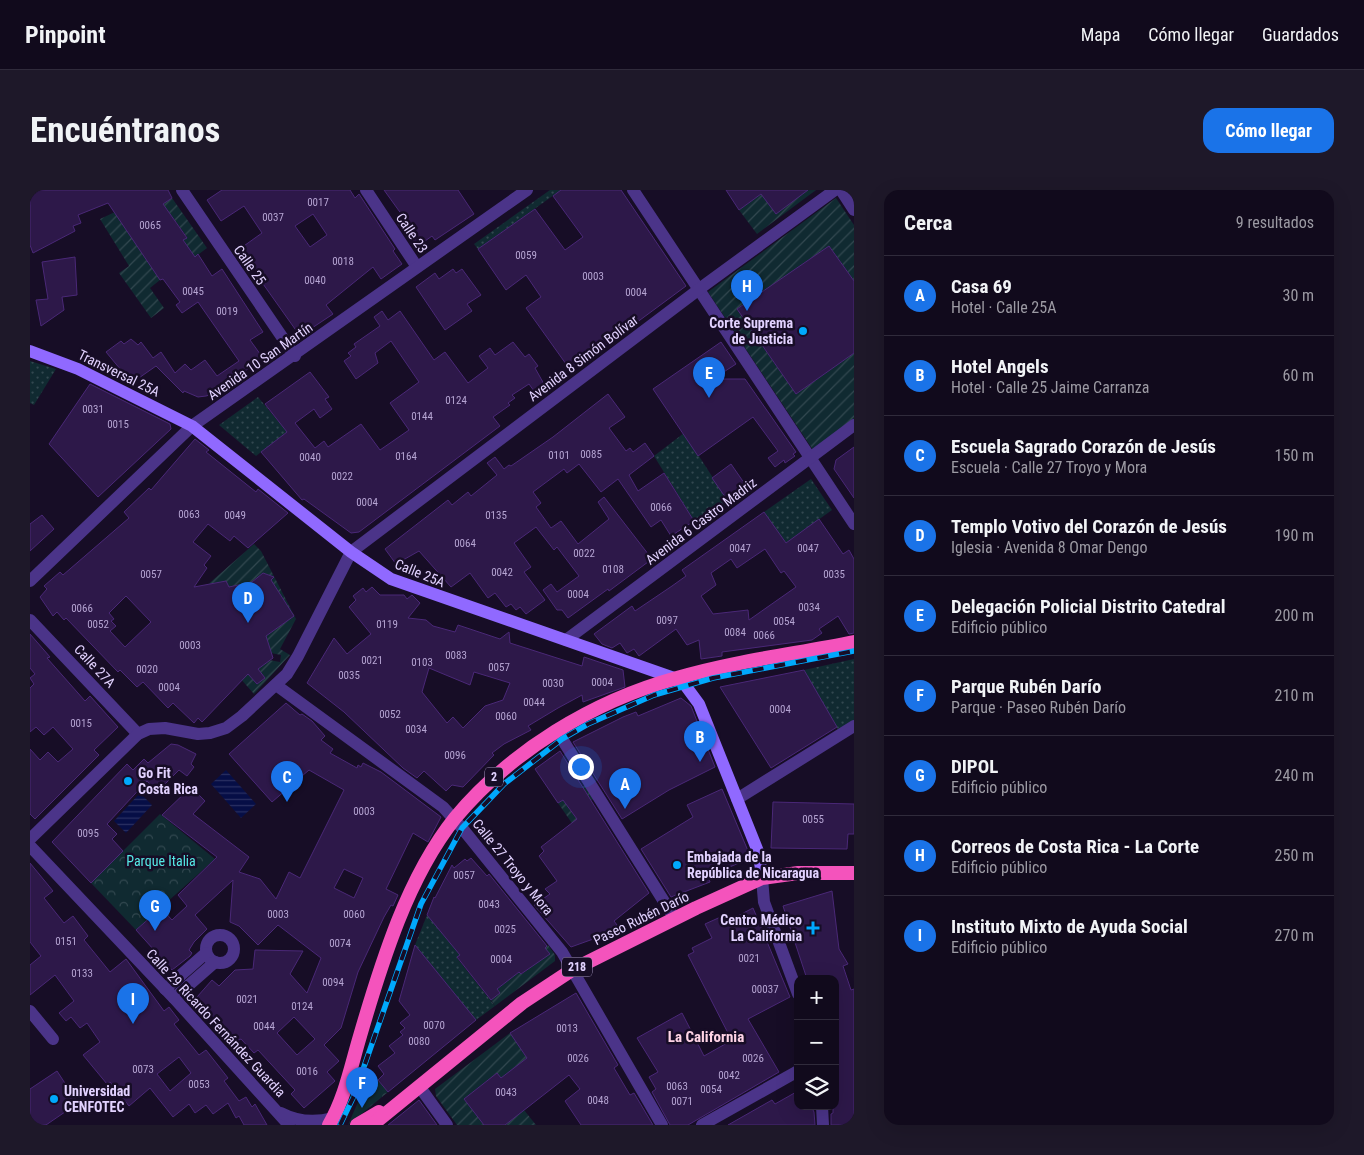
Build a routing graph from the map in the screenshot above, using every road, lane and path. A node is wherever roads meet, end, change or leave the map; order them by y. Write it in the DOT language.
graph roads {
  1 [pos="182,190"];
  2 [pos="366,190"];
  3 [pos="527,190"];
  4 [pos="633,190"];
  5 [pos="835,190"];
  6 [pos="841,190"];
  7 [pos="854,210"];
  8 [pos="417,268"];
  9 [pos="700,289"];
  10 [pos="30,351"];
  11 [pos="295,356"];
  12 [pos="854,425"];
  13 [pos="192,426"];
  14 [pos="809,459"];
  15 [pos="854,524"];
  16 [pos="351,552"];
  17 [pos="30,581"];
  18 [pos="30,620"];
  19 [pos="566,640"];
  20 [pos="854,642"];
  21 [pos="674,678"];
  22 [pos="276,685"];
  23 [pos="854,726"];
  24 [pos="557,731"];
  25 [pos="138,734"];
  26 [pos="737,799"];
  27 [pos="454,819"];
  28 [pos="30,840"];
  29 [pos="30,846"];
  30 [pos="854,873"];
  31 [pos="762,878"];
  32 [pos="675,919"];
  33 [pos="211,958"];
  34 [pos="572,970"];
  35 [pos="794,983"];
  36 [pos="170,994"];
  37 [pos="30,1011"];
  38 [pos="53,1039"];
  39 [pos="794,1073"];
  40 [pos="416,1088"];
  41 [pos="822,1110"];
  42 [pos="277,1111"];
  43 [pos="331,1122"];
  44 [pos="289,1125"];
  45 [pos="357,1125"];
  46 [pos="372,1125"];
  47 [pos="447,1125"];
  48 [pos="662,1125"];
  49 [pos="702,1125"];
  50 [pos="822,1125"];
  1 -- 11 [label="street, Calle 25"];
  2 -- 8 [label="street, Calle 23"];
  3 -- 8 [label="street, Avenida 10 San Martín"];
  4 -- 9 [label="street"];
  5 -- 9 [label="street, Avenida 8 Simón Bolívar"];
  6 -- 7 [label="street"];
  8 -- 11 [label="street, Avenida 10 San Martín"];
  9 -- 14 [label="street"];
  9 -- 16 [label="street, Avenida 8 Simón Bolívar"];
  10 -- 13 [label="main road, Transversal 25A"];
  11 -- 13 [label="street, Avenida 10 San Martín"];
  12 -- 14 [label="street, Avenida 6 Castro Madriz"];
  13 -- 16 [label="main road, Calle 25A"];
  13 -- 17 [label="street, Avenida 10 San Martín"];
  14 -- 15 [label="street"];
  14 -- 19 [label="street, Avenida 6 Castro Madriz"];
  16 -- 19 [label="main road, Calle 25A"];
  16 -- 22 [label="street"];
  18 -- 25 [label="street, Calle 27A"];
  19 -- 21 [label="main road, Calle 25A"];
  20 -- 21 [label="highway, 2"];
  21 -- 24 [label="highway, 2"];
  21 -- 26 [label="main road"];
  22 -- 25 [label="street"];
  22 -- 27 [label="street, Calle 27 Troyo y Mora"];
  23 -- 26 [label="street"];
  24 -- 27 [label="highway, 2"];
  24 -- 32 [label="street"];
  25 -- 28 [label="street"];
  26 -- 31 [label="main road"];
  27 -- 34 [label="street, Calle 27 Troyo y Mora"];
  27 -- 43 [label="highway, 2"];
  29 -- 36 [label="street, Calle 29 Ricardo Fernández Guardia"];
  30 -- 31 [label="highway, Paseo Rubén Darío / 218"];
  31 -- 32 [label="highway, Paseo Rubén Darío / 218"];
  31 -- 35 [label="street"];
  32 -- 34 [label="highway, Paseo Rubén Darío / 218"];
  33 -- 36 [label="street"];
  34 -- 40 [label="highway, Paseo Rubén Darío / 218"];
  34 -- 48 [label="street, Calle 27 Troyo y Mora"];
  36 -- 42 [label="street, Calle 29 Ricardo Fernández Guardia"];
  37 -- 38 [label="street"];
  39 -- 49 [label="street"];
  40 -- 45 [label="highway"];
  40 -- 46 [label="highway, Paseo Rubén Darío / 218"];
  40 -- 47 [label="street"];
  41 -- 50 [label="street"];
  42 -- 43 [label="street, Calle 29 Ricardo Fernández Guardia"];
  42 -- 44 [label="street, Calle 29 Ricardo Fernández Guardia"];
}
